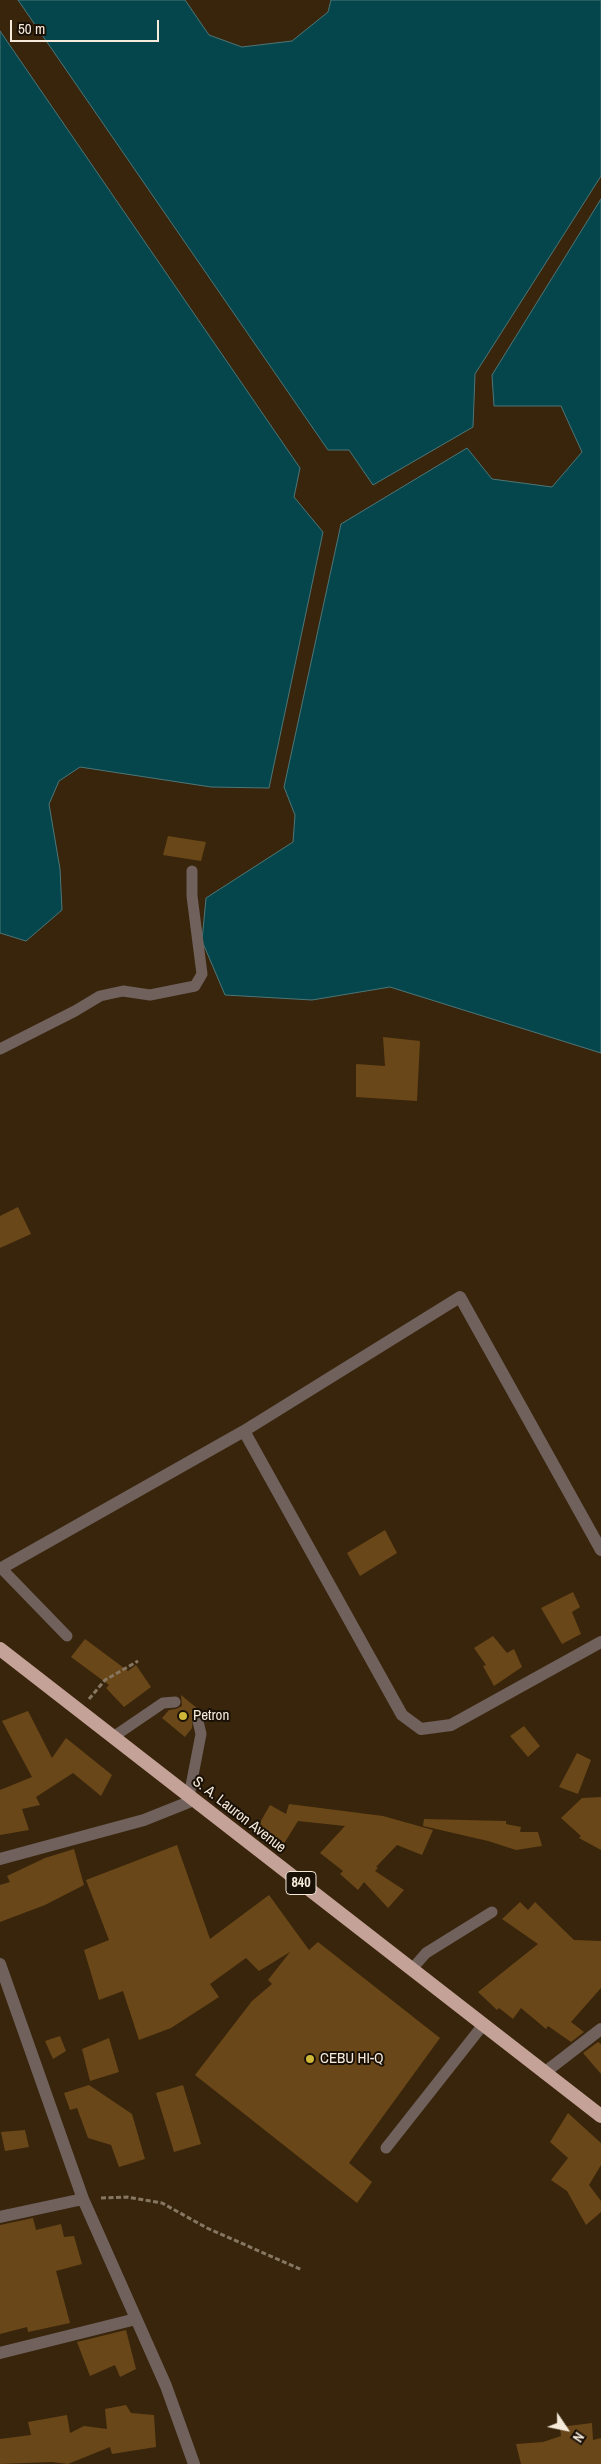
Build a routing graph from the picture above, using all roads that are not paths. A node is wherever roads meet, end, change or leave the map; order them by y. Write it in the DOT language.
graph roads {
  1 [pos="192,871"];
  2 [pos="0,1049"];
  3 [pos="244,1432"];
  4 [pos="601,1550"];
  5 [pos="1,1569"];
  6 [pos="66,1636"];
  7 [pos="601,1642"];
  8 [pos="0,1649"];
  9 [pos="175,1702"];
  10 [pos="198,1721"];
  11 [pos="113,1737"];
  12 [pos="192,1798"];
  13 [pos="0,1859"];
  14 [pos="492,1912"];
  15 [pos="0,1964"];
  16 [pos="412,1969"];
  17 [pos="483,2025"];
  18 [pos="601,2029"];
  19 [pos="544,2073"];
  20 [pos="601,2116"];
  21 [pos="386,2148"];
  22 [pos="82,2199"];
  23 [pos="0,2217"];
  24 [pos="136,2318"];
  25 [pos="0,2353"];
  26 [pos="194,2464"];
  1 -- 2 [label="lane"];
  3 -- 4 [label="street"];
  3 -- 5 [label="street"];
  3 -- 7 [label="street"];
  5 -- 6 [label="lane"];
  8 -- 11 [label="highway, S. A. Lauron Avenue / 840"];
  9 -- 11 [label="lane"];
  10 -- 12 [label="lane"];
  11 -- 12 [label="highway, S. A. Lauron Avenue / 840"];
  12 -- 13 [label="street"];
  12 -- 16 [label="highway, S. A. Lauron Avenue / 840"];
  14 -- 16 [label="lane"];
  15 -- 22 [label="street"];
  16 -- 17 [label="highway, S. A. Lauron Avenue / 840"];
  17 -- 19 [label="highway, S. A. Lauron Avenue / 840"];
  17 -- 21 [label="lane"];
  18 -- 19 [label="street"];
  19 -- 20 [label="highway, S. A. Lauron Avenue / 840"];
  22 -- 23 [label="street"];
  22 -- 24 [label="street"];
  24 -- 25 [label="street"];
  24 -- 26 [label="street"];
}
